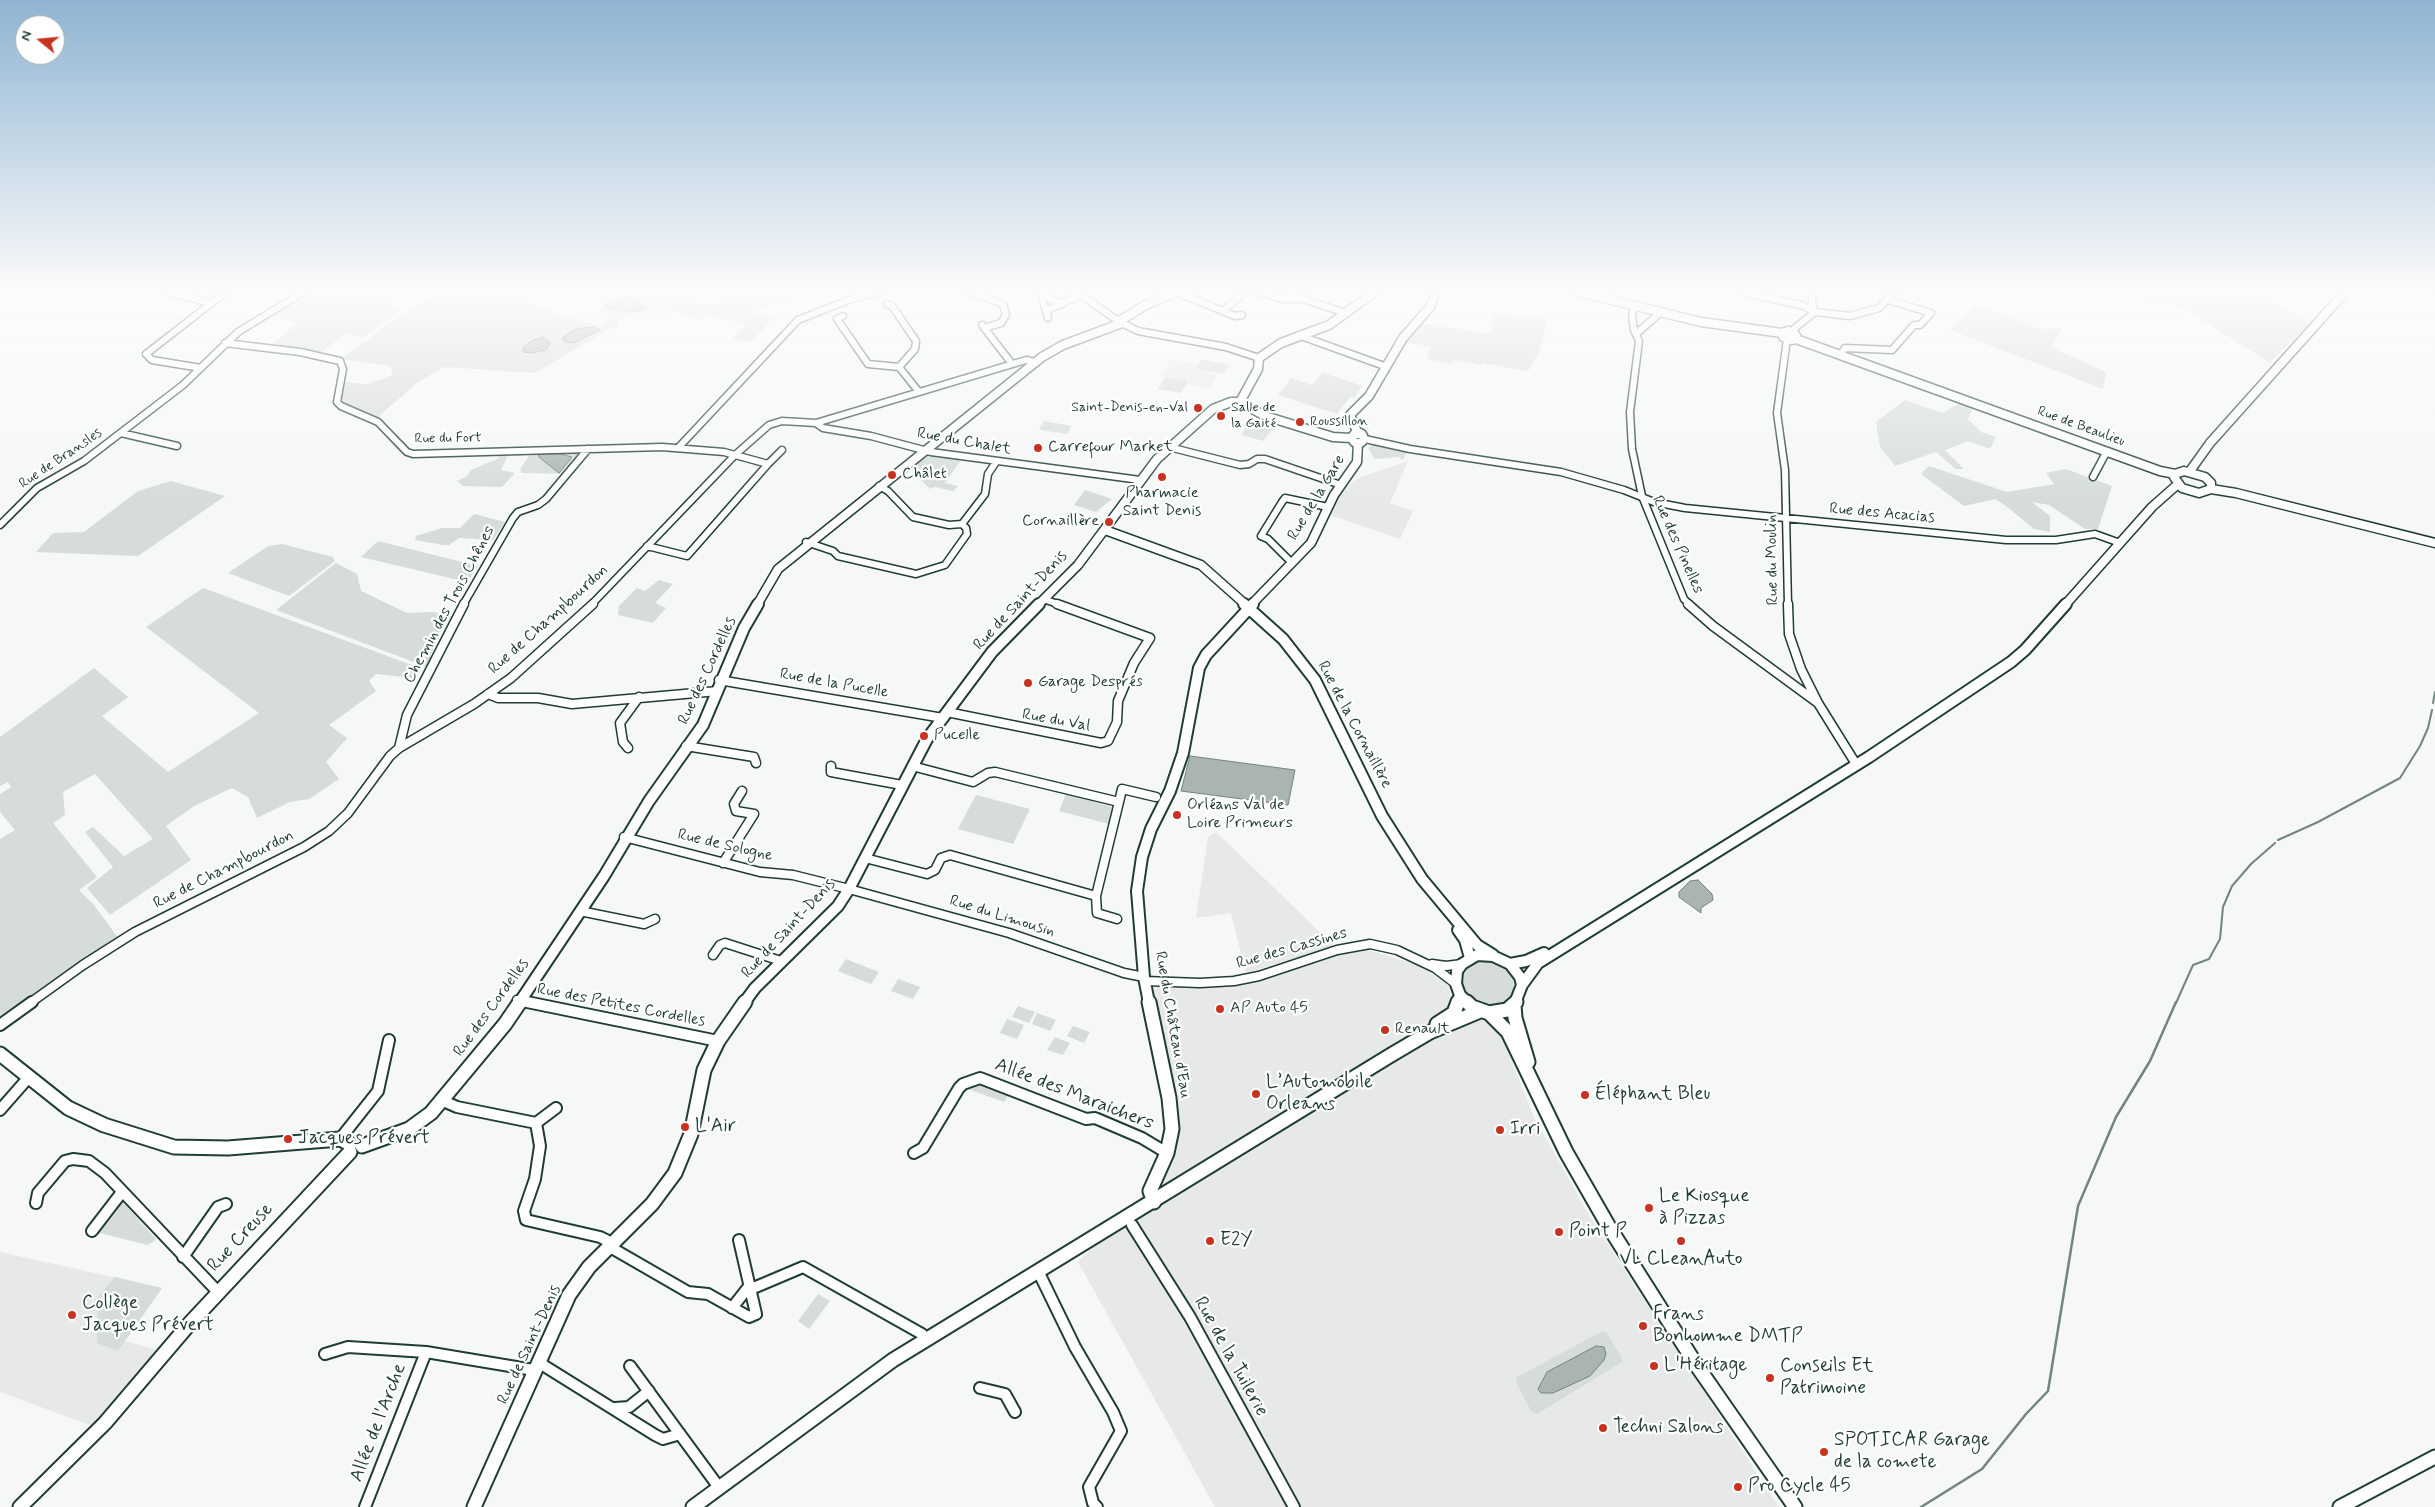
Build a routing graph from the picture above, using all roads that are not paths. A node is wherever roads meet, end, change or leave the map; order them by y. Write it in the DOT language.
graph roads {
  1 [pos="160,361"];
  2 [pos="207,361"];
  3 [pos="340,361"];
  4 [pos="759,361"];
  5 [pos="866,361"];
  6 [pos="903,361"];
  7 [pos="1010,361"];
  8 [pos="1021,361"];
  9 [pos="1032,361"];
  10 [pos="1259,361"];
  11 [pos="1371,361"];
  12 [pos="1390,361"];
  13 [pos="1636,361"];
  14 [pos="1785,361"];
  15 [pos="1858,361"];
  16 [pos="2283,361"];
  17 [pos="1035,362"];
  18 [pos="1012,364"];
  19 [pos="898,367"];
  20 [pos="1387,367"];
  21 [pos="201,368"];
  22 [pos="919,392"];
  23 [pos="1240,402"];
  24 [pos="816,423"];
  25 [pos="121,433"];
  26 [pos="1358,438"];
  27 [pos="177,446"];
  28 [pos="1168,447"];
  29 [pos="678,448"];
  30 [pos="588,449"];
  31 [pos="782,450"];
  32 [pos="925,450"];
  33 [pos="2107,451"];
  34 [pos="735,456"];
  35 [pos="2200,456"];
  36 [pos="996,462"];
  37 [pos="768,464"];
  38 [pos="2190,471"];
  39 [pos="2200,474"];
  40 [pos="2093,478"];
  41 [pos="2176,479"];
  42 [pos="1140,480"];
  43 [pos="1341,485"];
  44 [pos="881,487"];
  45 [pos="2211,487"];
  46 [pos="2187,490"];
  47 [pos="1642,496"];
  48 [pos="2158,501"];
  49 [pos="1328,507"];
  50 [pos="1786,519"];
  51 [pos="962,524"];
  52 [pos="0,525"];
  53 [pos="1105,530"];
  54 [pos="2120,542"];
  55 [pos="2435,542"];
  56 [pos="807,543"];
  57 [pos="647,546"];
  58 [pos="1292,563"];
  59 [pos="1046,600"];
  60 [pos="1249,607"];
  61 [pos="721,680"];
  62 [pos="718,691"];
  63 [pos="488,694"];
  64 [pos="639,697"];
  65 [pos="1818,702"];
  66 [pos="945,715"];
  67 [pos="687,746"];
  68 [pos="399,748"];
  69 [pos="628,748"];
  70 [pos="756,763"];
  71 [pos="1856,764"];
  72 [pos="831,766"];
  73 [pos="912,766"];
  74 [pos="902,785"];
  75 [pos="742,791"];
  76 [pos="1156,797"];
  77 [pos="1118,802"];
  78 [pos="626,837"];
  79 [pos="865,858"];
  80 [pos="723,863"];
  81 [pos="1425,882"];
  82 [pos="849,889"];
  83 [pos="1096,896"];
  84 [pos="580,912"];
  85 [pos="655,919"];
  86 [pos="1117,919"];
  87 [pos="1573,941"];
  88 [pos="713,955"];
  89 [pos="1493,956"];
  90 [pos="1414,958"];
  91 [pos="781,961"];
  92 [pos="1466,961"];
  93 [pos="1510,964"];
  94 [pos="1145,979"];
  95 [pos="1522,985"];
  96 [pos="1458,990"];
  97 [pos="519,1001"];
  98 [pos="1514,1005"];
  99 [pos="1485,1012"];
  100 [pos="0,1025"];
  101 [pos="1430,1032"];
  102 [pos="389,1040"];
  103 [pos="718,1041"];
  104 [pos="0,1054"];
  105 [pos="29,1077"];
  106 [pos="1531,1078"];
  107 [pos="441,1100"];
  108 [pos="556,1108"];
  109 [pos="0,1110"];
  110 [pos="536,1123"];
  111 [pos="350,1145"];
  112 [pos="914,1153"];
  113 [pos="1167,1154"];
  114 [pos="122,1192"];
  115 [pos="1154,1202"];
  116 [pos="36,1204"];
  117 [pos="226,1204"];
  118 [pos="1132,1225"];
  119 [pos="92,1231"];
  120 [pos="739,1240"];
  121 [pos="612,1245"];
  122 [pos="183,1257"];
  123 [pos="1038,1273"];
  124 [pos="750,1287"];
  125 [pos="218,1292"];
  126 [pos="732,1308"];
  127 [pos="926,1341"];
  128 [pos="426,1352"];
  129 [pos="325,1354"];
  130 [pos="536,1366"];
  131 [pos="630,1366"];
  132 [pos="980,1388"];
  133 [pos="649,1391"];
  134 [pos="613,1408"];
  135 [pos="1015,1412"];
  136 [pos="680,1434"];
  137 [pos="2435,1457"];
  138 [pos="718,1486"];
  139 [pos="20,1507"];
  140 [pos="365,1507"];
  141 [pos="474,1507"];
  142 [pos="692,1507"];
  143 [pos="1097,1507"];
  144 [pos="1294,1507"];
  145 [pos="1795,1507"];
  146 [pos="2340,1507"];
  1 -- 21 [label="street"];
  2 -- 21 [label="street, Rue de Bransles"];
  3 -- 30 [label="street, Rue du Fort"];
  4 -- 29 [label="street"];
  5 -- 19 [label="street"];
  6 -- 19 [label="street"];
  7 -- 18 [label="street"];
  8 -- 18 [label="street, Rue de Champbourdon"];
  9 -- 17 [label="street, Rue de Champbourdon"];
  10 -- 23 [label="street"];
  11 -- 20 [label="street"];
  12 -- 20 [label="street"];
  13 -- 47 [label="street"];
  14 -- 50 [label="street, Rue du Moulin"];
  15 -- 33 [label="street, Rue de Beaulieu"];
  16 -- 35 [label="street"];
  17 -- 32 [label="street, Rue des Cordelles"];
  18 -- 22 [label="street, Rue de Champbourdon"];
  19 -- 22 [label="street"];
  20 -- 26 [label="street"];
  21 -- 25 [label="street, Rue de Bransles"];
  22 -- 24 [label="street, Rue de Champbourdon"];
  23 -- 26 [label="street"];
  23 -- 28 [label="street, Rue de Saint-Denis"];
  24 -- 32 [label="street, Rue du Chalet"];
  24 -- 34 [label="street, Rue de Champbourdon"];
  25 -- 27 [label="street"];
  25 -- 52 [label="street, Rue de Bransles"];
  26 -- 43 [label="street, Rue de la Gare"];
  26 -- 47 [label="street, Rue des Pinelles"];
  28 -- 42 [label="street, Rue de Saint-Denis"];
  28 -- 43 [label="street"];
  29 -- 30 [label="street, Rue du Fort"];
  29 -- 34 [label="street, Rue du Fort"];
  30 -- 68 [label="street, Chemin des Trois Chênes"];
  31 -- 37 [label="street"];
  32 -- 36 [label="street, Rue du Chalet"];
  32 -- 44 [label="street, Rue des Cordelles"];
  33 -- 40 [label="street"];
  33 -- 41 [label="street, Rue de Beaulieu"];
  34 -- 37 [label="street, Rue du Fort"];
  34 -- 57 [label="street, Rue de Champbourdon"];
  35 -- 38 [label="street"];
  35 -- 39 [label="street"];
  36 -- 42 [label="street, Rue du Chalet"];
  36 -- 51 [label="street"];
  37 -- 57 [label="street"];
  38 -- 39 [label="street"];
  38 -- 41 [label="street"];
  39 -- 45 [label="street"];
  41 -- 46 [label="street, Rue de Beaulieu"];
  41 -- 48 [label="street"];
  42 -- 53 [label="street, Rue de Saint-Denis"];
  43 -- 49 [label="street, Rue de la Gare"];
  44 -- 51 [label="street"];
  44 -- 56 [label="street, Rue des Cordelles"];
  45 -- 46 [label="street"];
  45 -- 55 [label="street"];
  46 -- 48 [label="street"];
  47 -- 50 [label="street, Rue des Acacias"];
  47 -- 65 [label="street, Rue des Pinelles"];
  48 -- 54 [label="street"];
  49 -- 58 [label="street, Rue de la Gare"];
  49 -- 58 [label="street"];
  50 -- 54 [label="street, Rue des Acacias"];
  50 -- 65 [label="street, Rue du Moulin"];
  51 -- 56 [label="street"];
  53 -- 59 [label="street, Rue de Saint-Denis"];
  53 -- 60 [label="street, Rue de la Cornaillère"];
  54 -- 71 [label="street"];
  56 -- 61 [label="street, Rue des Cordelles"];
  57 -- 63 [label="street, Rue de Champbourdon"];
  58 -- 60 [label="street, Rue de la Gare"];
  59 -- 66 [label="street, Rue de Saint-Denis"];
  59 -- 66 [label="street, Rue du Val"];
  60 -- 81 [label="street, Rue de la Cornaillère"];
  60 -- 94 [label="street, Rue du Château d'Eau"];
  61 -- 62 [label="street, Rue des Cordelles"];
  61 -- 66 [label="street, Rue de la Pucelle"];
  62 -- 64 [label="street"];
  62 -- 67 [label="street, Rue des Cordelles"];
  63 -- 64 [label="street"];
  63 -- 68 [label="street, Rue de Champbourdon"];
  64 -- 69 [label="street"];
  65 -- 71 [label="street, Rue du Moulin"];
  66 -- 73 [label="street, Rue de Saint-Denis"];
  67 -- 70 [label="street"];
  67 -- 78 [label="street, Rue des Cordelles"];
  68 -- 100 [label="street, Rue de Champbourdon"];
  71 -- 87 [label="street"];
  72 -- 74 [label="street"];
  73 -- 74 [label="street, Rue de Saint-Denis"];
  73 -- 77 [label="street"];
  74 -- 79 [label="street, Rue de Saint-Denis"];
  75 -- 80 [label="street"];
  76 -- 77 [label="street"];
  77 -- 83 [label="street"];
  78 -- 80 [label="street, Rue de Sologne"];
  78 -- 84 [label="street, Rue des Cordelles"];
  79 -- 82 [label="street, Rue de Saint-Denis"];
  79 -- 83 [label="street"];
  80 -- 82 [label="street, Rue de Sologne"];
  81 -- 89 [label="street, Rue de la Cornaillère"];
  81 -- 92 [label="street, Rue de la Cornaillère"];
  82 -- 91 [label="street, Rue de Saint-Denis"];
  82 -- 94 [label="street, Rue du Limousin"];
  83 -- 86 [label="street"];
  84 -- 85 [label="street"];
  84 -- 97 [label="street, Rue des Cordelles"];
  87 -- 93 [label="street"];
  87 -- 95 [label="street"];
  88 -- 91 [label="street"];
  89 -- 92 [label="street"];
  89 -- 93 [label="street"];
  90 -- 92 [label="street, Rue des Cassines"];
  90 -- 94 [label="street, Rue des Cassines"];
  90 -- 96 [label="street, Rue des Cassines"];
  91 -- 103 [label="street, Rue de Saint-Denis"];
  92 -- 96 [label="street"];
  93 -- 95 [label="street"];
  94 -- 113 [label="street, Rue du Château d'Eau"];
  95 -- 98 [label="street"];
  96 -- 99 [label="street"];
  96 -- 101 [label="street"];
  97 -- 103 [label="street, Rue des Petites Cordelles"];
  97 -- 107 [label="street, Rue des Cordelles"];
  98 -- 99 [label="street"];
  98 -- 106 [label="street"];
  99 -- 101 [label="street"];
  99 -- 106 [label="street"];
  101 -- 115 [label="street"];
  102 -- 111 [label="street"];
  103 -- 121 [label="street, Rue de Saint-Denis"];
  104 -- 105 [label="street, Rue des Cordelles"];
  105 -- 109 [label="street"];
  105 -- 111 [label="street, Rue des Cordelles"];
  106 -- 145 [label="street"];
  107 -- 110 [label="street"];
  107 -- 111 [label="street, Rue des Cordelles"];
  108 -- 110 [label="street"];
  110 -- 121 [label="street"];
  111 -- 125 [label="street, Rue Creuse"];
  112 -- 113 [label="street, Allée des Maraichers"];
  113 -- 115 [label="street, Rue du Château d'Eau"];
  114 -- 116 [label="street"];
  114 -- 119 [label="street"];
  114 -- 122 [label="street"];
  115 -- 123 [label="street"];
  117 -- 122 [label="street"];
  118 -- 144 [label="street, Rue de la Tuilerie"];
  120 -- 124 [label="street"];
  121 -- 126 [label="street"];
  121 -- 130 [label="street, Rue de Saint-Denis"];
  122 -- 125 [label="street"];
  123 -- 127 [label="street"];
  123 -- 143 [label="street"];
  124 -- 126 [label="street"];
  124 -- 126 [label="street"];
  124 -- 127 [label="street"];
  125 -- 139 [label="street, Rue Creuse"];
  127 -- 138 [label="street"];
  128 -- 129 [label="street"];
  128 -- 130 [label="street"];
  128 -- 140 [label="street, Allée de l'Arche"];
  130 -- 134 [label="street"];
  130 -- 141 [label="street, Rue de Saint-Denis"];
  131 -- 133 [label="street"];
  132 -- 135 [label="street"];
  133 -- 134 [label="street"];
  133 -- 136 [label="street"];
  134 -- 136 [label="street"];
  136 -- 138 [label="street"];
  137 -- 146 [label="street"];
  138 -- 142 [label="street"];
}
